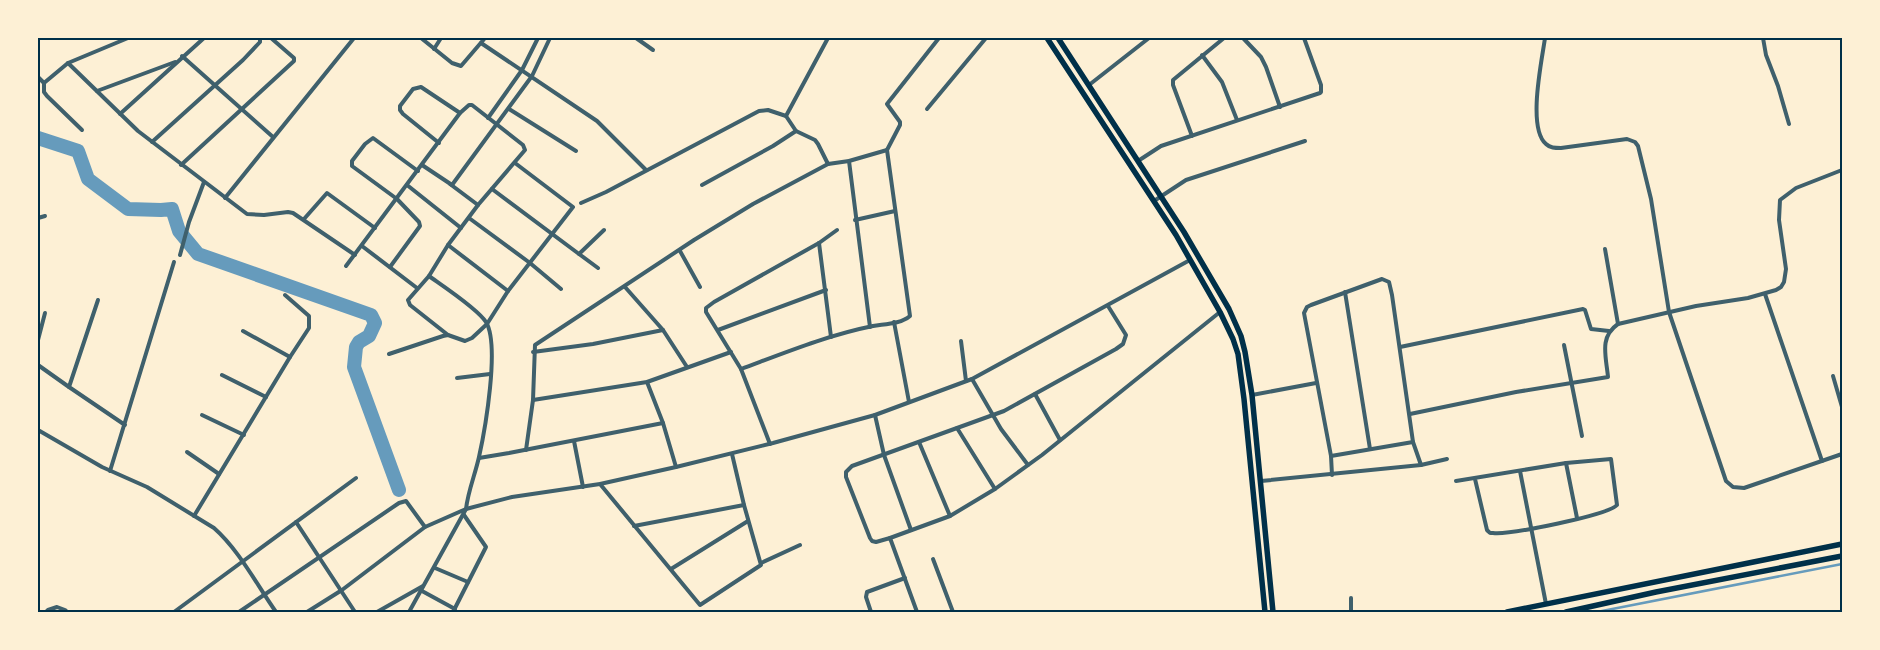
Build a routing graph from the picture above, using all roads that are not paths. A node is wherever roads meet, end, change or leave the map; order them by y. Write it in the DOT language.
graph roads {
  1 [pos="128,38"];
  2 [pos="204,38"];
  3 [pos="260,38"];
  4 [pos="271,38"];
  5 [pos="354,38"];
  6 [pos="421,38"];
  7 [pos="441,38"];
  8 [pos="485,38"];
  9 [pos="538,38"];
  10 [pos="550,38"];
  11 [pos="636,38"];
  12 [pos="828,38"];
  13 [pos="939,38"];
  14 [pos="986,38"];
  15 [pos="1058,38"];
  16 [pos="1149,38"];
  17 [pos="1224,38"];
  18 [pos="1243,38"];
  19 [pos="1304,38"];
  20 [pos="1545,38"];
  21 [pos="1764,38"];
  22 [pos="1050,39"];
  23 [pos="643,40"];
  24 [pos="481,43"];
  25 [pos="434,49"];
  26 [pos="653,50"];
  27 [pos="1202,55"];
  28 [pos="182,56"];
  29 [pos="177,62"];
  30 [pos="68,63"];
  31 [pos="522,70"];
  32 [pos="532,76"];
  33 [pos="38,78"];
  34 [pos="44,83"];
  35 [pos="214,84"];
  36 [pos="1089,85"];
  37 [pos="97,91"];
  38 [pos="1280,107"];
  39 [pos="243,108"];
  40 [pos="510,108"];
  41 [pos="927,109"];
  42 [pos="460,113"];
  43 [pos="120,114"];
  44 [pos="786,116"];
  45 [pos="488,118"];
  46 [pos="1237,120"];
  47 [pos="1789,124"];
  48 [pos="497,125"];
  49 [pos="82,130"];
  50 [pos="796,131"];
  51 [pos="1192,136"];
  52 [pos="273,137"];
  53 [pos="1305,140"];
  54 [pos="152,142"];
  55 [pos="439,142"];
  56 [pos="887,150"];
  57 [pos="576,151"];
  58 [pos="849,161"];
  59 [pos="1138,161"];
  60 [pos="515,162"];
  61 [pos="828,164"];
  62 [pos="181,165"];
  63 [pos="422,165"];
  64 [pos="646,170"];
  65 [pos="1842,170"];
  66 [pos="418,171"];
  67 [pos="204,182"];
  68 [pos="447,182"];
  69 [pos="407,185"];
  70 [pos="702,185"];
  71 [pos="492,189"];
  72 [pos="1161,196"];
  73 [pos="225,198"];
  74 [pos="397,199"];
  75 [pos="1154,201"];
  76 [pos="581,203"];
  77 [pos="478,205"];
  78 [pos="895,211"];
  79 [pos="45,216"];
  80 [pos="38,218"];
  81 [pos="304,218"];
  82 [pos="468,218"];
  83 [pos="855,220"];
  84 [pos="375,228"];
  85 [pos="461,228"];
  86 [pos="604,230"];
  87 [pos="837,230"];
  88 [pos="552,234"];
  89 [pos="819,243"];
  90 [pos="448,245"];
  91 [pos="362,246"];
  92 [pos="1605,249"];
  93 [pos="680,251"];
  94 [pos="180,254"];
  95 [pos="579,254"];
  96 [pos="355,255"];
  97 [pos="1190,260"];
  98 [pos="174,262"];
  99 [pos="530,263"];
  100 [pos="346,266"];
  101 [pos="390,268"];
  102 [pos="598,268"];
  103 [pos="430,276"];
  104 [pos="625,287"];
  105 [pos="700,287"];
  106 [pos="418,288"];
  107 [pos="561,289"];
  108 [pos="826,290"];
  109 [pos="508,291"];
  110 [pos="1345,292"];
  111 [pos="1765,294"];
  112 [pos="285,295"];
  113 [pos="98,300"];
  114 [pos="1108,306"];
  115 [pos="1220,312"];
  116 [pos="1669,312"];
  117 [pos="45,313"];
  118 [pos="894,322"];
  119 [pos="487,324"];
  120 [pos="1618,324"];
  121 [pos="870,326"];
  122 [pos="663,330"];
  123 [pos="718,330"];
  124 [pos="243,331"];
  125 [pos="1609,331"];
  126 [pos="448,335"];
  127 [pos="831,337"];
  128 [pos="38,340"];
  129 [pos="961,342"];
  130 [pos="1564,345"];
  131 [pos="1400,347"];
  132 [pos="534,352"];
  133 [pos="731,352"];
  134 [pos="390,354"];
  135 [pos="290,357"];
  136 [pos="38,365"];
  137 [pos="688,367"];
  138 [pos="741,369"];
  139 [pos="490,374"];
  140 [pos="222,376"];
  141 [pos="1833,376"];
  142 [pos="457,378"];
  143 [pos="972,379"];
  144 [pos="966,381"];
  145 [pos="647,382"];
  146 [pos="1316,383"];
  147 [pos="1571,383"];
  148 [pos="70,386"];
  149 [pos="1035,394"];
  150 [pos="1252,395"];
  151 [pos="266,397"];
  152 [pos="533,400"];
  153 [pos="908,402"];
  154 [pos="1842,407"];
  155 [pos="1410,414"];
  156 [pos="202,415"];
  157 [pos="875,415"];
  158 [pos="992,415"];
  159 [pos="663,423"];
  160 [pos="125,424"];
  161 [pos="957,428"];
  162 [pos="38,430"];
  163 [pos="244,435"];
  164 [pos="1582,436"];
  165 [pos="1060,440"];
  166 [pos="574,441"];
  167 [pos="919,442"];
  168 [pos="1413,442"];
  169 [pos="770,444"];
  170 [pos="1370,449"];
  171 [pos="526,450"];
  172 [pos="187,452"];
  173 [pos="732,454"];
  174 [pos="884,454"];
  175 [pos="1842,454"];
  176 [pos="1331,456"];
  177 [pos="479,458"];
  178 [pos="1447,459"];
  179 [pos="1822,461"];
  180 [pos="1028,464"];
  181 [pos="1566,464"];
  182 [pos="1421,465"];
  183 [pos="676,467"];
  184 [pos="110,471"];
  185 [pos="1520,471"];
  186 [pos="220,474"];
  187 [pos="1332,474"];
  188 [pos="356,478"];
  189 [pos="1475,479"];
  190 [pos="1261,481"];
  191 [pos="1456,481"];
  192 [pos="600,484"];
  193 [pos="583,487"];
  194 [pos="995,489"];
  195 [pos="744,505"];
  196 [pos="466,509"];
  197 [pos="464,515"];
  198 [pos="194,516"];
  199 [pos="950,516"];
  200 [pos="1578,518"];
  201 [pos="748,521"];
  202 [pos="296,522"];
  203 [pos="634,526"];
  204 [pos="425,527"];
  205 [pos="1531,529"];
  206 [pos="911,530"];
  207 [pos="890,538"];
  208 [pos="1842,544"];
  209 [pos="800,545"];
  210 [pos="1842,556"];
  211 [pos="320,557"];
  212 [pos="934,559"];
  213 [pos="243,561"];
  214 [pos="761,563"];
  215 [pos="435,568"];
  216 [pos="671,569"];
  217 [pos="904,578"];
  218 [pos="468,582"];
  219 [pos="424,585"];
  220 [pos="342,590"];
  221 [pos="422,590"];
  222 [pos="264,594"];
  223 [pos="1351,598"];
  224 [pos="1546,604"];
  225 [pos="454,611"];
  226 [pos="46,612"];
  227 [pos="67,612"];
  228 [pos="174,612"];
  229 [pos="240,612"];
  230 [pos="276,612"];
  231 [pos="307,612"];
  232 [pos="355,612"];
  233 [pos="377,612"];
  234 [pos="409,612"];
  235 [pos="871,612"];
  236 [pos="917,612"];
  237 [pos="953,612"];
  238 [pos="1265,612"];
  239 [pos="1273,612"];
  240 [pos="1352,612"];
  241 [pos="1507,612"];
  242 [pos="1566,612"];
  1 -- 30 [label="street"];
  2 -- 28 [label="street"];
  3 -- 35 [label="street"];
  4 -- 39 [label="street"];
  5 -- 52 [label="street"];
  6 -- 25 [label="street"];
  7 -- 25 [label="street"];
  8 -- 24 [label="street"];
  9 -- 31 [label="street"];
  10 -- 32 [label="street"];
  11 -- 23 [label="street"];
  12 -- 44 [label="street"];
  13 -- 56 [label="street"];
  14 -- 41 [label="street"];
  15 -- 36 [label="main road"];
  16 -- 36 [label="street"];
  17 -- 27 [label="street"];
  18 -- 38 [label="street"];
  19 -- 38 [label="street"];
  20 -- 116 [label="street"];
  21 -- 47 [label="street"];
  22 -- 75 [label="main road"];
  23 -- 26 [label="street"];
  24 -- 25 [label="street"];
  24 -- 31 [label="street"];
  27 -- 46 [label="street"];
  27 -- 51 [label="street"];
  28 -- 29 [label="street"];
  28 -- 35 [label="street"];
  29 -- 37 [label="street"];
  29 -- 43 [label="street"];
  30 -- 34 [label="street"];
  30 -- 37 [label="street"];
  31 -- 32 [label="street"];
  31 -- 45 [label="street"];
  32 -- 40 [label="street"];
  32 -- 64 [label="street"];
  33 -- 34 [label="street"];
  34 -- 49 [label="street"];
  35 -- 39 [label="street"];
  35 -- 54 [label="street"];
  36 -- 59 [label="main road"];
  37 -- 43 [label="street"];
  38 -- 46 [label="street"];
  39 -- 52 [label="street"];
  39 -- 62 [label="street"];
  40 -- 48 [label="street"];
  40 -- 57 [label="street"];
  42 -- 45 [label="street"];
  42 -- 55 [label="street"];
  42 -- 55 [label="street"];
  43 -- 54 [label="street"];
  44 -- 50 [label="street"];
  44 -- 64 [label="street"];
  45 -- 48 [label="street"];
  46 -- 51 [label="street"];
  48 -- 60 [label="street"];
  48 -- 68 [label="street"];
  50 -- 61 [label="street"];
  50 -- 70 [label="street"];
  51 -- 59 [label="street"];
  52 -- 73 [label="street"];
  53 -- 72 [label="street"];
  54 -- 62 [label="street"];
  55 -- 63 [label="street"];
  56 -- 58 [label="street"];
  56 -- 78 [label="street"];
  58 -- 61 [label="street"];
  58 -- 83 [label="street"];
  59 -- 72 [label="main road"];
  60 -- 71 [label="street"];
  60 -- 88 [label="street"];
  61 -- 93 [label="street"];
  62 -- 67 [label="street"];
  63 -- 66 [label="street"];
  63 -- 68 [label="street"];
  64 -- 76 [label="street"];
  65 -- 111 [label="street"];
  66 -- 69 [label="street"];
  66 -- 74 [label="street"];
  67 -- 73 [label="street"];
  67 -- 94 [label="street"];
  68 -- 77 [label="street"];
  69 -- 74 [label="street"];
  69 -- 85 [label="street"];
  71 -- 77 [label="street"];
  71 -- 88 [label="street"];
  72 -- 75 [label="street"];
  72 -- 150 [label="main road"];
  73 -- 81 [label="street"];
  74 -- 84 [label="street"];
  74 -- 101 [label="street"];
  75 -- 97 [label="main road"];
  77 -- 82 [label="street"];
  78 -- 83 [label="street"];
  78 -- 118 [label="street"];
  79 -- 80 [label="street"];
  81 -- 84 [label="street"];
  81 -- 96 [label="street"];
  82 -- 85 [label="street"];
  82 -- 99 [label="street"];
  83 -- 121 [label="street"];
  84 -- 91 [label="street"];
  85 -- 90 [label="street"];
  86 -- 95 [label="street"];
  87 -- 89 [label="street"];
  88 -- 95 [label="street"];
  88 -- 99 [label="street"];
  89 -- 108 [label="street"];
  89 -- 123 [label="street"];
  90 -- 103 [label="street"];
  90 -- 109 [label="street"];
  91 -- 96 [label="street"];
  91 -- 101 [label="street"];
  92 -- 120 [label="street"];
  93 -- 104 [label="street"];
  93 -- 105 [label="street"];
  95 -- 102 [label="street"];
  96 -- 100 [label="street"];
  97 -- 114 [label="street"];
  97 -- 115 [label="main road"];
  98 -- 160 [label="street"];
  99 -- 107 [label="street"];
  99 -- 109 [label="street"];
  101 -- 106 [label="street"];
  103 -- 106 [label="street"];
  103 -- 119 [label="street"];
  104 -- 122 [label="street"];
  104 -- 132 [label="street"];
  106 -- 126 [label="street"];
  108 -- 123 [label="street"];
  108 -- 127 [label="street"];
  109 -- 119 [label="street"];
  110 -- 131 [label="street"];
  110 -- 146 [label="street"];
  110 -- 170 [label="street"];
  111 -- 116 [label="street"];
  111 -- 179 [label="street"];
  112 -- 135 [label="street"];
  113 -- 148 [label="street"];
  114 -- 143 [label="street"];
  114 -- 149 [label="street"];
  115 -- 165 [label="street"];
  115 -- 238 [label="main road"];
  116 -- 120 [label="street"];
  116 -- 179 [label="street"];
  117 -- 128 [label="street"];
  118 -- 121 [label="street"];
  118 -- 153 [label="street"];
  119 -- 126 [label="street"];
  119 -- 139 [label="street"];
  120 -- 125 [label="street"];
  121 -- 127 [label="street"];
  122 -- 132 [label="street"];
  122 -- 137 [label="street"];
  123 -- 133 [label="street"];
  124 -- 135 [label="street"];
  125 -- 131 [label="street"];
  125 -- 147 [label="street"];
  126 -- 134 [label="street"];
  127 -- 138 [label="street"];
  129 -- 144 [label="street"];
  130 -- 147 [label="street"];
  131 -- 155 [label="street"];
  132 -- 152 [label="street"];
  133 -- 137 [label="street"];
  133 -- 138 [label="street"];
  135 -- 151 [label="street"];
  136 -- 148 [label="street"];
  137 -- 145 [label="street"];
  138 -- 169 [label="street"];
  139 -- 142 [label="street"];
  139 -- 177 [label="street"];
  140 -- 151 [label="street"];
  141 -- 154 [label="street"];
  143 -- 144 [label="street"];
  143 -- 158 [label="street"];
  144 -- 153 [label="street"];
  145 -- 152 [label="street"];
  145 -- 159 [label="street"];
  146 -- 150 [label="street"];
  146 -- 176 [label="street"];
  147 -- 155 [label="street"];
  147 -- 164 [label="street"];
  148 -- 160 [label="street"];
  149 -- 158 [label="street"];
  149 -- 165 [label="street"];
  150 -- 190 [label="main road"];
  151 -- 163 [label="street"];
  152 -- 171 [label="street"];
  153 -- 157 [label="street"];
  155 -- 168 [label="street"];
  156 -- 163 [label="street"];
  157 -- 169 [label="street"];
  157 -- 174 [label="street"];
  158 -- 161 [label="street"];
  158 -- 180 [label="street"];
  159 -- 166 [label="street"];
  159 -- 183 [label="street"];
  160 -- 184 [label="street"];
  161 -- 167 [label="street"];
  161 -- 194 [label="street"];
  162 -- 184 [label="street"];
  163 -- 186 [label="street"];
  165 -- 180 [label="street"];
  166 -- 171 [label="street"];
  166 -- 193 [label="street"];
  167 -- 174 [label="street"];
  167 -- 199 [label="street"];
  168 -- 170 [label="street"];
  168 -- 182 [label="street"];
  169 -- 173 [label="street"];
  170 -- 176 [label="street"];
  171 -- 177 [label="street"];
  172 -- 186 [label="street"];
  173 -- 183 [label="street"];
  173 -- 195 [label="street"];
  174 -- 206 [label="street"];
  174 -- 207 [label="street"];
  175 -- 179 [label="street"];
  176 -- 187 [label="street"];
  177 -- 196 [label="street"];
  178 -- 182 [label="street"];
  180 -- 194 [label="street"];
  181 -- 185 [label="street"];
  181 -- 200 [label="street"];
  181 -- 200 [label="street"];
  182 -- 187 [label="street"];
  183 -- 192 [label="street"];
  184 -- 198 [label="street"];
  185 -- 189 [label="street"];
  185 -- 205 [label="street"];
  186 -- 198 [label="street"];
  187 -- 190 [label="street"];
  188 -- 202 [label="street"];
  189 -- 191 [label="street"];
  189 -- 205 [label="street"];
  190 -- 239 [label="main road"];
  192 -- 193 [label="street"];
  192 -- 203 [label="street"];
  193 -- 196 [label="street"];
  194 -- 199 [label="street"];
  195 -- 201 [label="street"];
  195 -- 203 [label="street"];
  196 -- 197 [label="street"];
  196 -- 204 [label="street"];
  197 -- 215 [label="street"];
  197 -- 218 [label="street"];
  198 -- 213 [label="street"];
  199 -- 206 [label="street"];
  200 -- 205 [label="street"];
  201 -- 214 [label="street"];
  201 -- 216 [label="street"];
  202 -- 211 [label="street"];
  202 -- 213 [label="street"];
  203 -- 216 [label="street"];
  204 -- 211 [label="street"];
  204 -- 220 [label="street"];
  205 -- 224 [label="street"];
  206 -- 207 [label="street"];
  207 -- 217 [label="street"];
  208 -- 224 [label="main road"];
  209 -- 214 [label="street"];
  210 -- 242 [label="main road"];
  211 -- 220 [label="street"];
  211 -- 222 [label="street"];
  212 -- 237 [label="street"];
  213 -- 222 [label="street"];
  213 -- 228 [label="street"];
  214 -- 216 [label="street"];
  215 -- 218 [label="street"];
  215 -- 219 [label="street"];
  217 -- 235 [label="street"];
  217 -- 236 [label="street"];
  218 -- 225 [label="street"];
  219 -- 221 [label="street"];
  219 -- 233 [label="street"];
  220 -- 231 [label="street"];
  220 -- 232 [label="street"];
  221 -- 225 [label="street"];
  221 -- 234 [label="street"];
  222 -- 229 [label="street"];
  222 -- 230 [label="street"];
  223 -- 240 [label="street"];
  224 -- 241 [label="main road"];
  226 -- 227 [label="street"];
}
